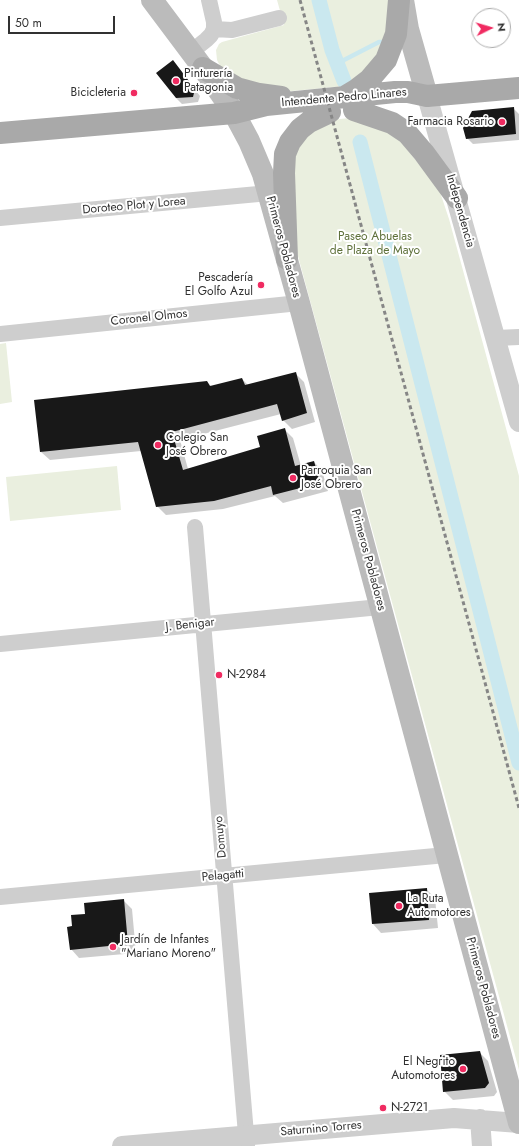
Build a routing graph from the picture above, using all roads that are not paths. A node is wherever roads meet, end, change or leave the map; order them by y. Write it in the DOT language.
graph roads {
  1 [pos="152,0"];
  2 [pos="209,0"];
  3 [pos="399,0"];
  4 [pos="403,0"];
  5 [pos="279,18"];
  6 [pos="214,29"];
  7 [pos="197,60"];
  8 [pos="519,88"];
  9 [pos="427,96"];
  10 [pos="308,101"];
  11 [pos="342,106"];
  12 [pos="234,114"];
  13 [pos="0,133"];
  14 [pos="269,193"];
  15 [pos="457,198"];
  16 [pos="0,218"];
  17 [pos="287,259"];
  18 [pos="299,303"];
  19 [pos="0,334"];
  20 [pos="519,337"];
  21 [pos="496,338"];
  22 [pos="519,422"];
  23 [pos="195,527"];
  24 [pos="380,607"];
  25 [pos="203,624"];
  26 [pos="0,644"];
  27 [pos="446,855"];
  28 [pos="224,876"];
  29 [pos="0,897"];
  30 [pos="480,1119"];
  31 [pos="519,1123"];
  32 [pos="246,1141"];
  33 [pos="122,1146"];
  34 [pos="482,1146"];
  1 -- 7 [label="main road, Primeros Pobladores"];
  2 -- 6 [label="street"];
  3 -- 11 [label="main road"];
  4 -- 9 [label="main road, Independencia"];
  5 -- 6 [label="street"];
  6 -- 7 [label="street"];
  7 -- 10 [label="main road"];
  7 -- 12 [label="main road, Primeros Pobladores"];
  8 -- 9 [label="main road, Intendente Pedro Linares"];
  9 -- 11 [label="main road, Intendente Pedro Linares"];
  9 -- 15 [label="street, Independencia"];
  10 -- 11 [label="main road, Intendente Pedro Linares"];
  10 -- 12 [label="main road, Intendente Pedro Linares"];
  11 -- 12 [label="main road, Intendente Pedro Linares"];
  11 -- 15 [label="main road"];
  11 -- 17 [label="main road"];
  12 -- 13 [label="main road, Intendente Pedro Linares"];
  12 -- 14 [label="main road, Primeros Pobladores"];
  14 -- 16 [label="street, Doroteo Plot y Lorea"];
  14 -- 17 [label="main road, Primeros Pobladores"];
  15 -- 21 [label="street, Independencia"];
  17 -- 18 [label="main road, Primeros Pobladores"];
  18 -- 19 [label="street, Coronel Olmos"];
  18 -- 24 [label="main road, Primeros Pobladores"];
  20 -- 21 [label="street"];
  21 -- 22 [label="street, Independencia"];
  23 -- 25 [label="street, Domuyo"];
  24 -- 25 [label="street, J. Benigar"];
  24 -- 27 [label="main road, Primeros Pobladores"];
  25 -- 26 [label="street, J. Benigar"];
  25 -- 28 [label="street, Domuyo"];
  27 -- 28 [label="street, Pelagatti"];
  27 -- 31 [label="main road, Primeros Pobladores"];
  28 -- 29 [label="street, Pelagatti"];
  28 -- 32 [label="street, Domuyo"];
  30 -- 31 [label="street, Saturnino Torres"];
  30 -- 32 [label="street, Saturnino Torres"];
  30 -- 34 [label="street"];
  32 -- 33 [label="street, Saturnino Torres"];
}
